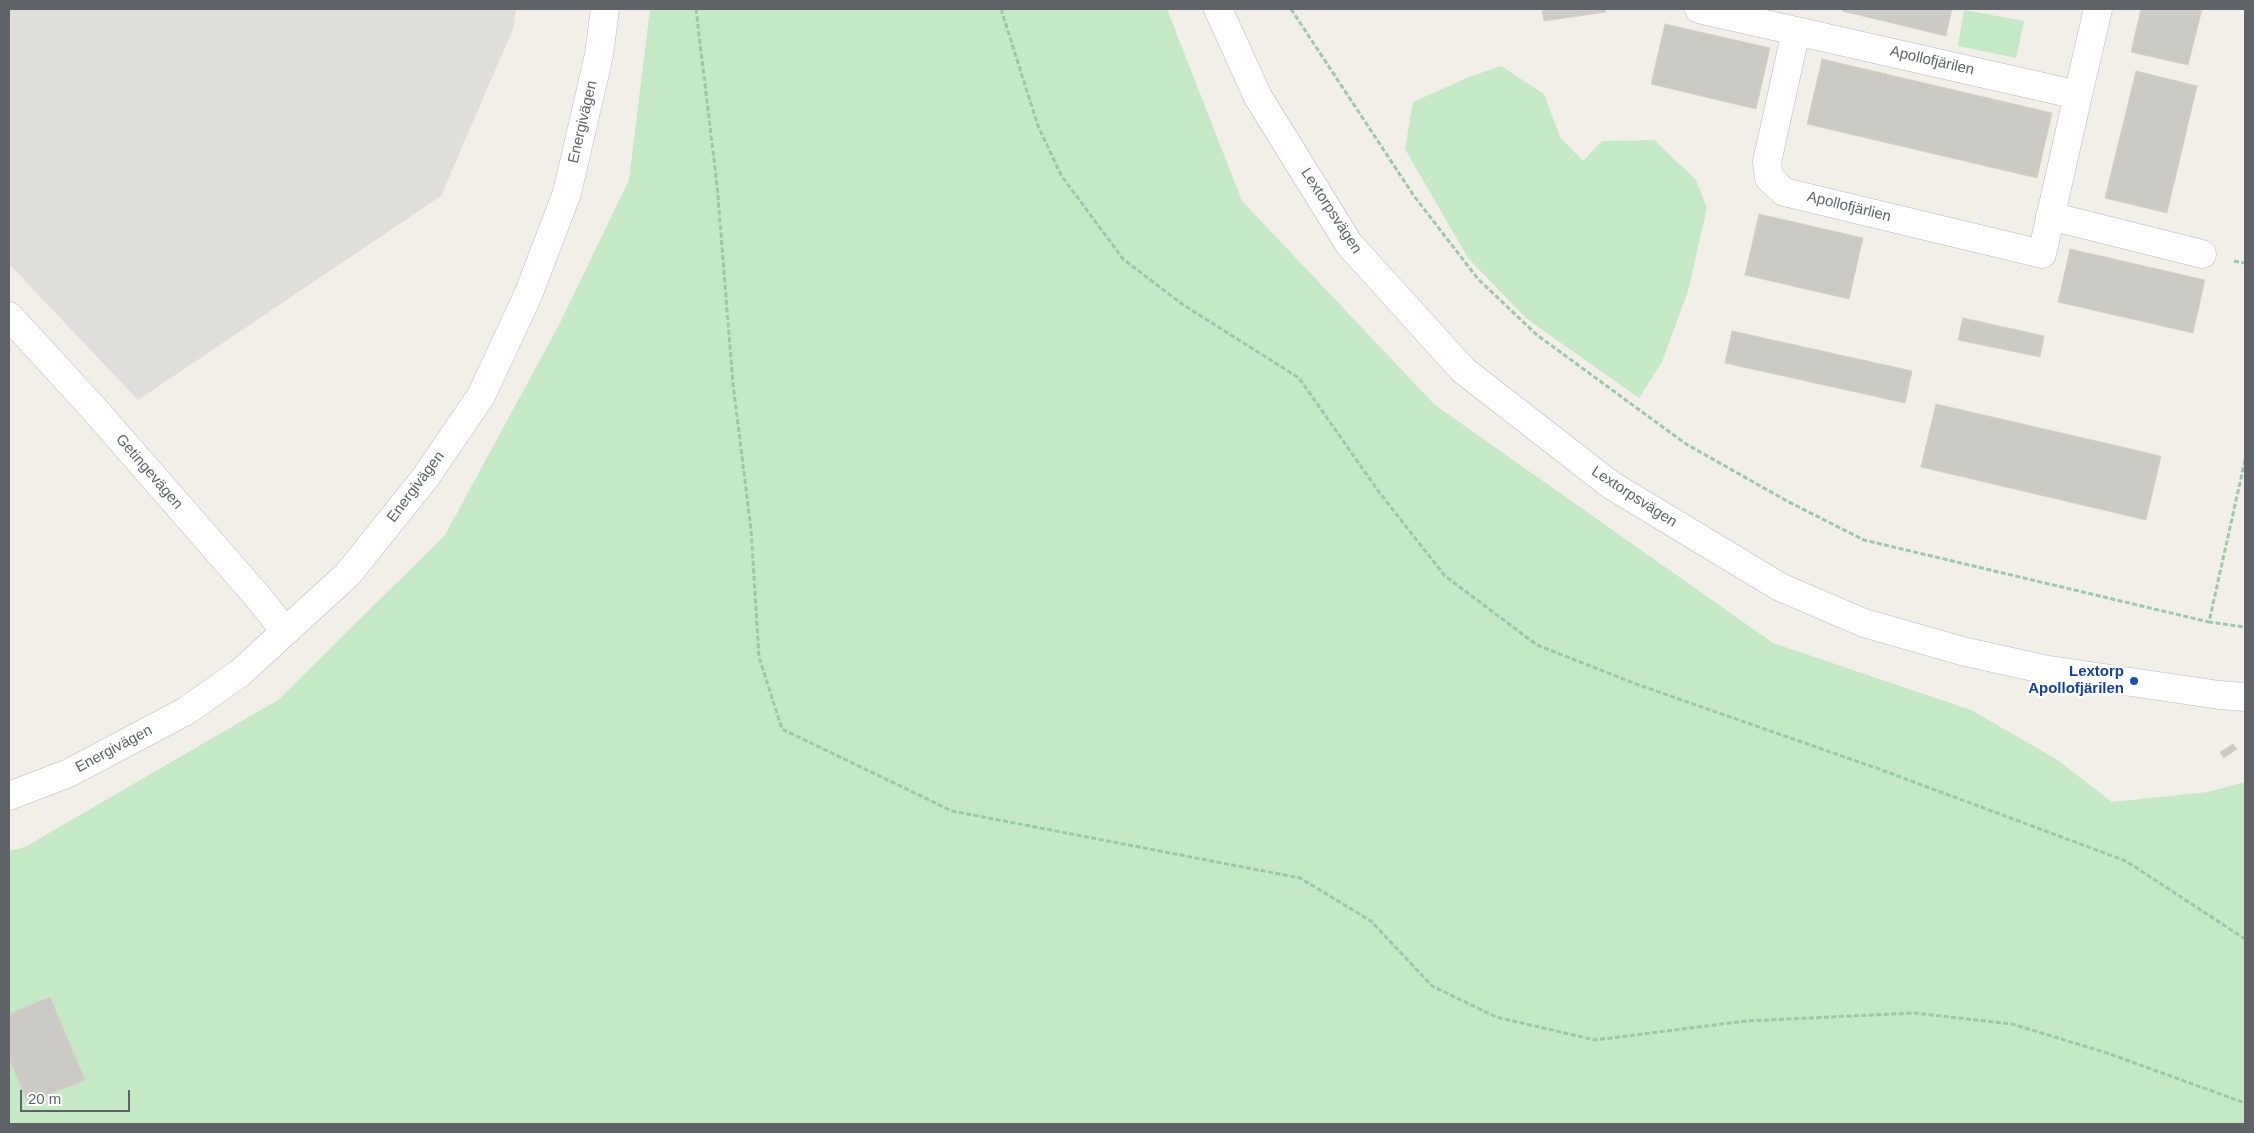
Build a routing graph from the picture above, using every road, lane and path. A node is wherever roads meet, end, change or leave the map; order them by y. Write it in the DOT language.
graph roads {
  1 [pos="605,9"];
  2 [pos="696,9"];
  3 [pos="1001,9"];
  4 [pos="1218,9"];
  5 [pos="1291,9"];
  6 [pos="1700,9"];
  7 [pos="2098,9"];
  8 [pos="1796,31"];
  9 [pos="2078,94"];
  10 [pos="2050,216"];
  11 [pos="2202,254"];
  12 [pos="9,316"];
  13 [pos="2245,460"];
  14 [pos="2209,622"];
  15 [pos="2245,627"];
  16 [pos="285,631"];
  17 [pos="2245,697"];
  18 [pos="9,796"];
  19 [pos="2245,939"];
  20 [pos="2245,1104"];
  1 -- 16 [label="street, Energivägen"];
  2 -- 20 [label="path"];
  3 -- 19 [label="path"];
  4 -- 17 [label="street, Lextorpsvägen"];
  5 -- 14 [label="path"];
  6 -- 8 [label="street, Apollofjärilen"];
  7 -- 9 [label="street"];
  8 -- 9 [label="street, Apollofjärilen"];
  8 -- 10 [label="street, Apollofjärlien"];
  9 -- 10 [label="street, Apollofjärlien"];
  10 -- 11 [label="street"];
  12 -- 16 [label="street, Getingevägen"];
  13 -- 14 [label="path"];
  14 -- 15 [label="path"];
  16 -- 18 [label="street, Energivägen"];
}
